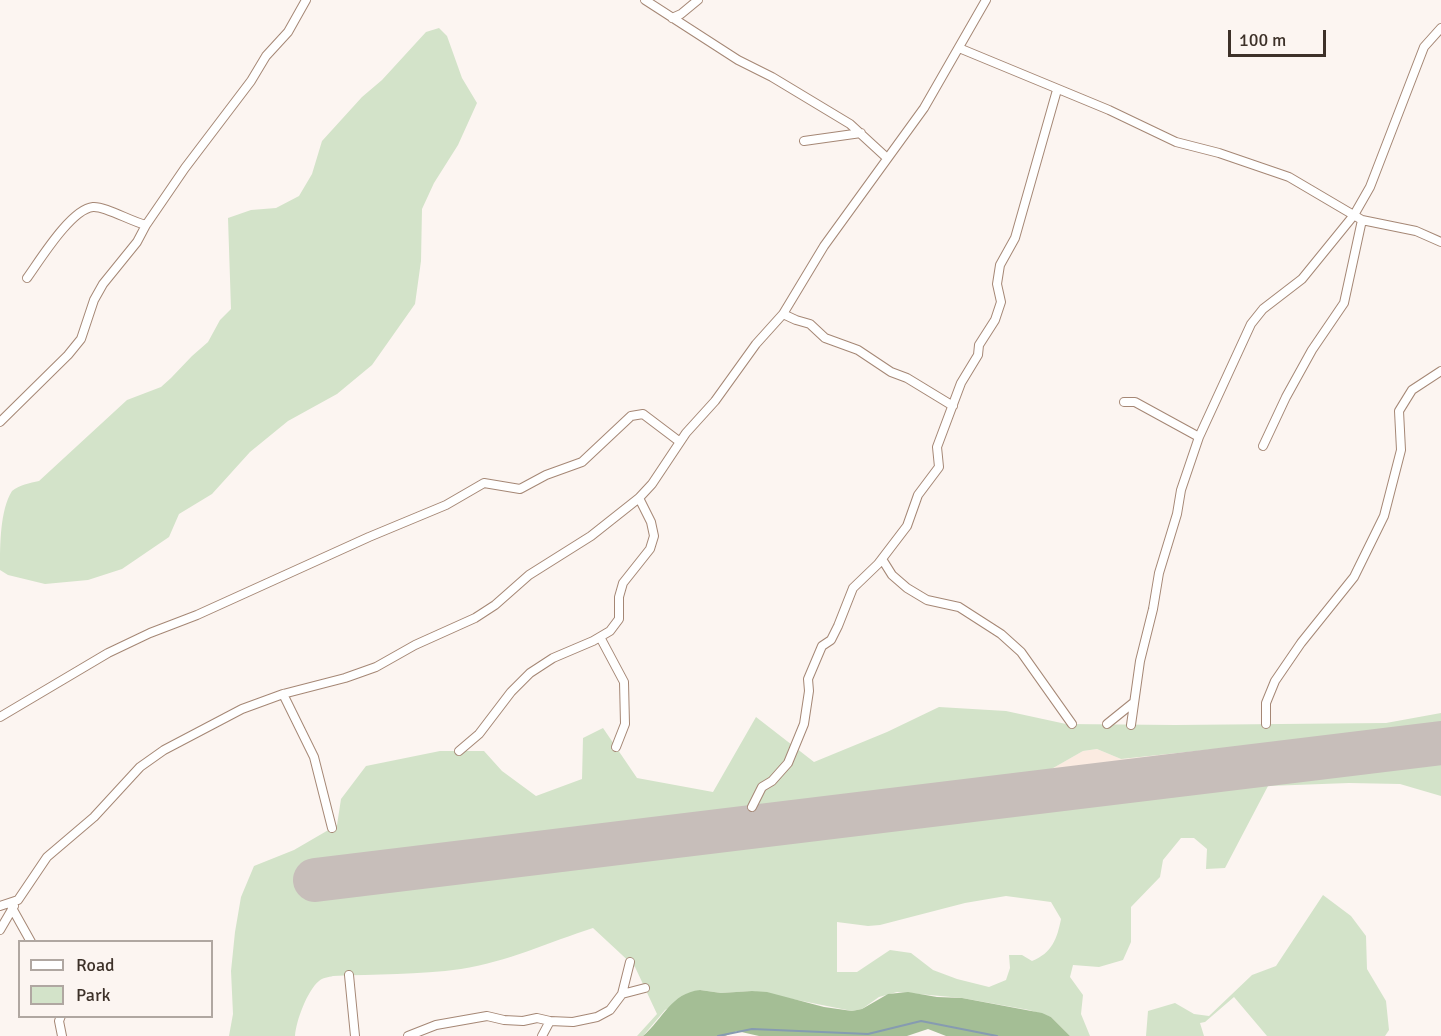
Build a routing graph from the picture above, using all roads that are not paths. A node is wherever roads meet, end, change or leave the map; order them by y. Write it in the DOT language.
graph roads {
  1 [pos="306,0"];
  2 [pos="645,0"];
  3 [pos="698,0"];
  4 [pos="986,0"];
  5 [pos="672,18"];
  6 [pos="1441,28"];
  7 [pos="959,48"];
  8 [pos="1057,90"];
  9 [pos="861,133"];
  10 [pos="804,141"];
  11 [pos="887,158"];
  12 [pos="1354,215"];
  13 [pos="1362,220"];
  14 [pos="146,225"];
  15 [pos="1441,242"];
  16 [pos="27,278"];
  17 [pos="783,314"];
  18 [pos="1441,371"];
  19 [pos="1124,402"];
  20 [pos="953,406"];
  21 [pos="0,422"];
  22 [pos="1199,437"];
  23 [pos="680,442"];
  24 [pos="1263,446"];
  25 [pos="639,498"];
  26 [pos="882,559"];
  27 [pos="600,637"];
  28 [pos="283,694"];
  29 [pos="1133,703"];
  30 [pos="0,717"];
  31 [pos="1072,724"];
  32 [pos="1107,724"];
  33 [pos="1266,724"];
  34 [pos="1131,725"];
  35 [pos="616,747"];
  36 [pos="459,751"];
  37 [pos="752,807"];
  38 [pos="332,828"];
  39 [pos="18,900"];
  40 [pos="0,906"];
  41 [pos="12,908"];
  42 [pos="0,930"];
  43 [pos="30,940"];
  44 [pos="630,962"];
  45 [pos="349,975"];
  46 [pos="645,988"];
  47 [pos="622,994"];
  48 [pos="60,1018"];
  49 [pos="550,1021"];
  50 [pos="62,1036"];
  51 [pos="355,1036"];
  52 [pos="408,1036"];
  53 [pos="542,1036"];
  1 -- 14 [label="street"];
  2 -- 5 [label="street"];
  3 -- 5 [label="street"];
  4 -- 7 [label="street"];
  5 -- 9 [label="street"];
  6 -- 12 [label="street"];
  7 -- 8 [label="street"];
  7 -- 11 [label="street"];
  8 -- 12 [label="street"];
  8 -- 20 [label="street"];
  9 -- 10 [label="street"];
  9 -- 11 [label="street"];
  11 -- 17 [label="street"];
  12 -- 13 [label="street"];
  12 -- 22 [label="street"];
  13 -- 15 [label="street"];
  13 -- 24 [label="street"];
  14 -- 16 [label="street"];
  14 -- 21 [label="street"];
  17 -- 20 [label="street"];
  17 -- 23 [label="street"];
  18 -- 33 [label="street"];
  19 -- 22 [label="street"];
  20 -- 26 [label="street"];
  22 -- 29 [label="street"];
  23 -- 25 [label="street"];
  23 -- 30 [label="street"];
  25 -- 27 [label="street"];
  25 -- 28 [label="street"];
  26 -- 31 [label="street"];
  26 -- 37 [label="street"];
  27 -- 35 [label="street"];
  27 -- 36 [label="street"];
  28 -- 38 [label="street"];
  28 -- 39 [label="street"];
  29 -- 32 [label="street"];
  29 -- 34 [label="street"];
  39 -- 40 [label="street"];
  39 -- 41 [label="street"];
  41 -- 42 [label="street"];
  41 -- 43 [label="street"];
  44 -- 47 [label="street"];
  45 -- 51 [label="street"];
  46 -- 47 [label="street"];
  47 -- 49 [label="street"];
  48 -- 50 [label="street"];
  49 -- 52 [label="street"];
  49 -- 53 [label="street"];
}
